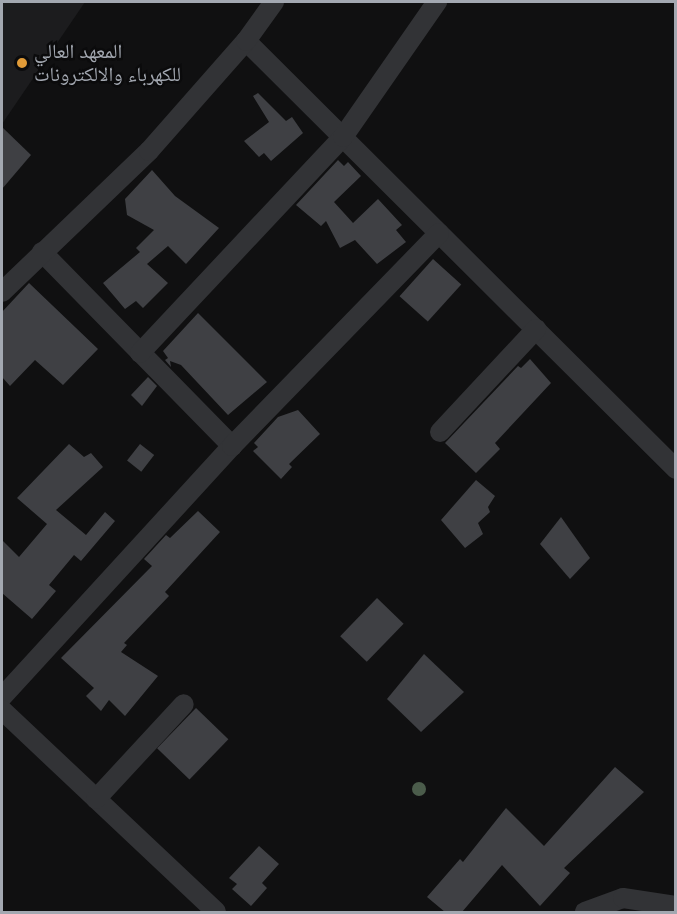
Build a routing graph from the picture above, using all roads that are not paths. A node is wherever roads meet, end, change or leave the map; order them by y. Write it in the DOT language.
graph roads {
  1 [pos="274,2"];
  2 [pos="437,2"];
  3 [pos="246,41"];
  4 [pos="343,137"];
  5 [pos="439,233"];
  6 [pos="42,252"];
  7 [pos="2,292"];
  8 [pos="536,329"];
  9 [pos="140,353"];
  10 [pos="440,432"];
  11 [pos="232,446"];
  12 [pos="675,469"];
  13 [pos="2,697"];
  14 [pos="184,704"];
  15 [pos="2,710"];
  16 [pos="96,799"];
  17 [pos="675,906"];
  18 [pos="216,912"];
  19 [pos="585,912"];
  1 -- 3 [label="street"];
  2 -- 4 [label="street"];
  3 -- 4 [label="street"];
  3 -- 6 [label="street"];
  4 -- 5 [label="street"];
  4 -- 9 [label="street"];
  5 -- 8 [label="street"];
  5 -- 11 [label="street"];
  6 -- 7 [label="street"];
  6 -- 9 [label="street"];
  8 -- 10 [label="street"];
  8 -- 12 [label="street"];
  9 -- 11 [label="street"];
  11 -- 13 [label="street"];
  14 -- 16 [label="street"];
  15 -- 16 [label="street"];
  16 -- 18 [label="street"];
  17 -- 19 [label="street"];
}
